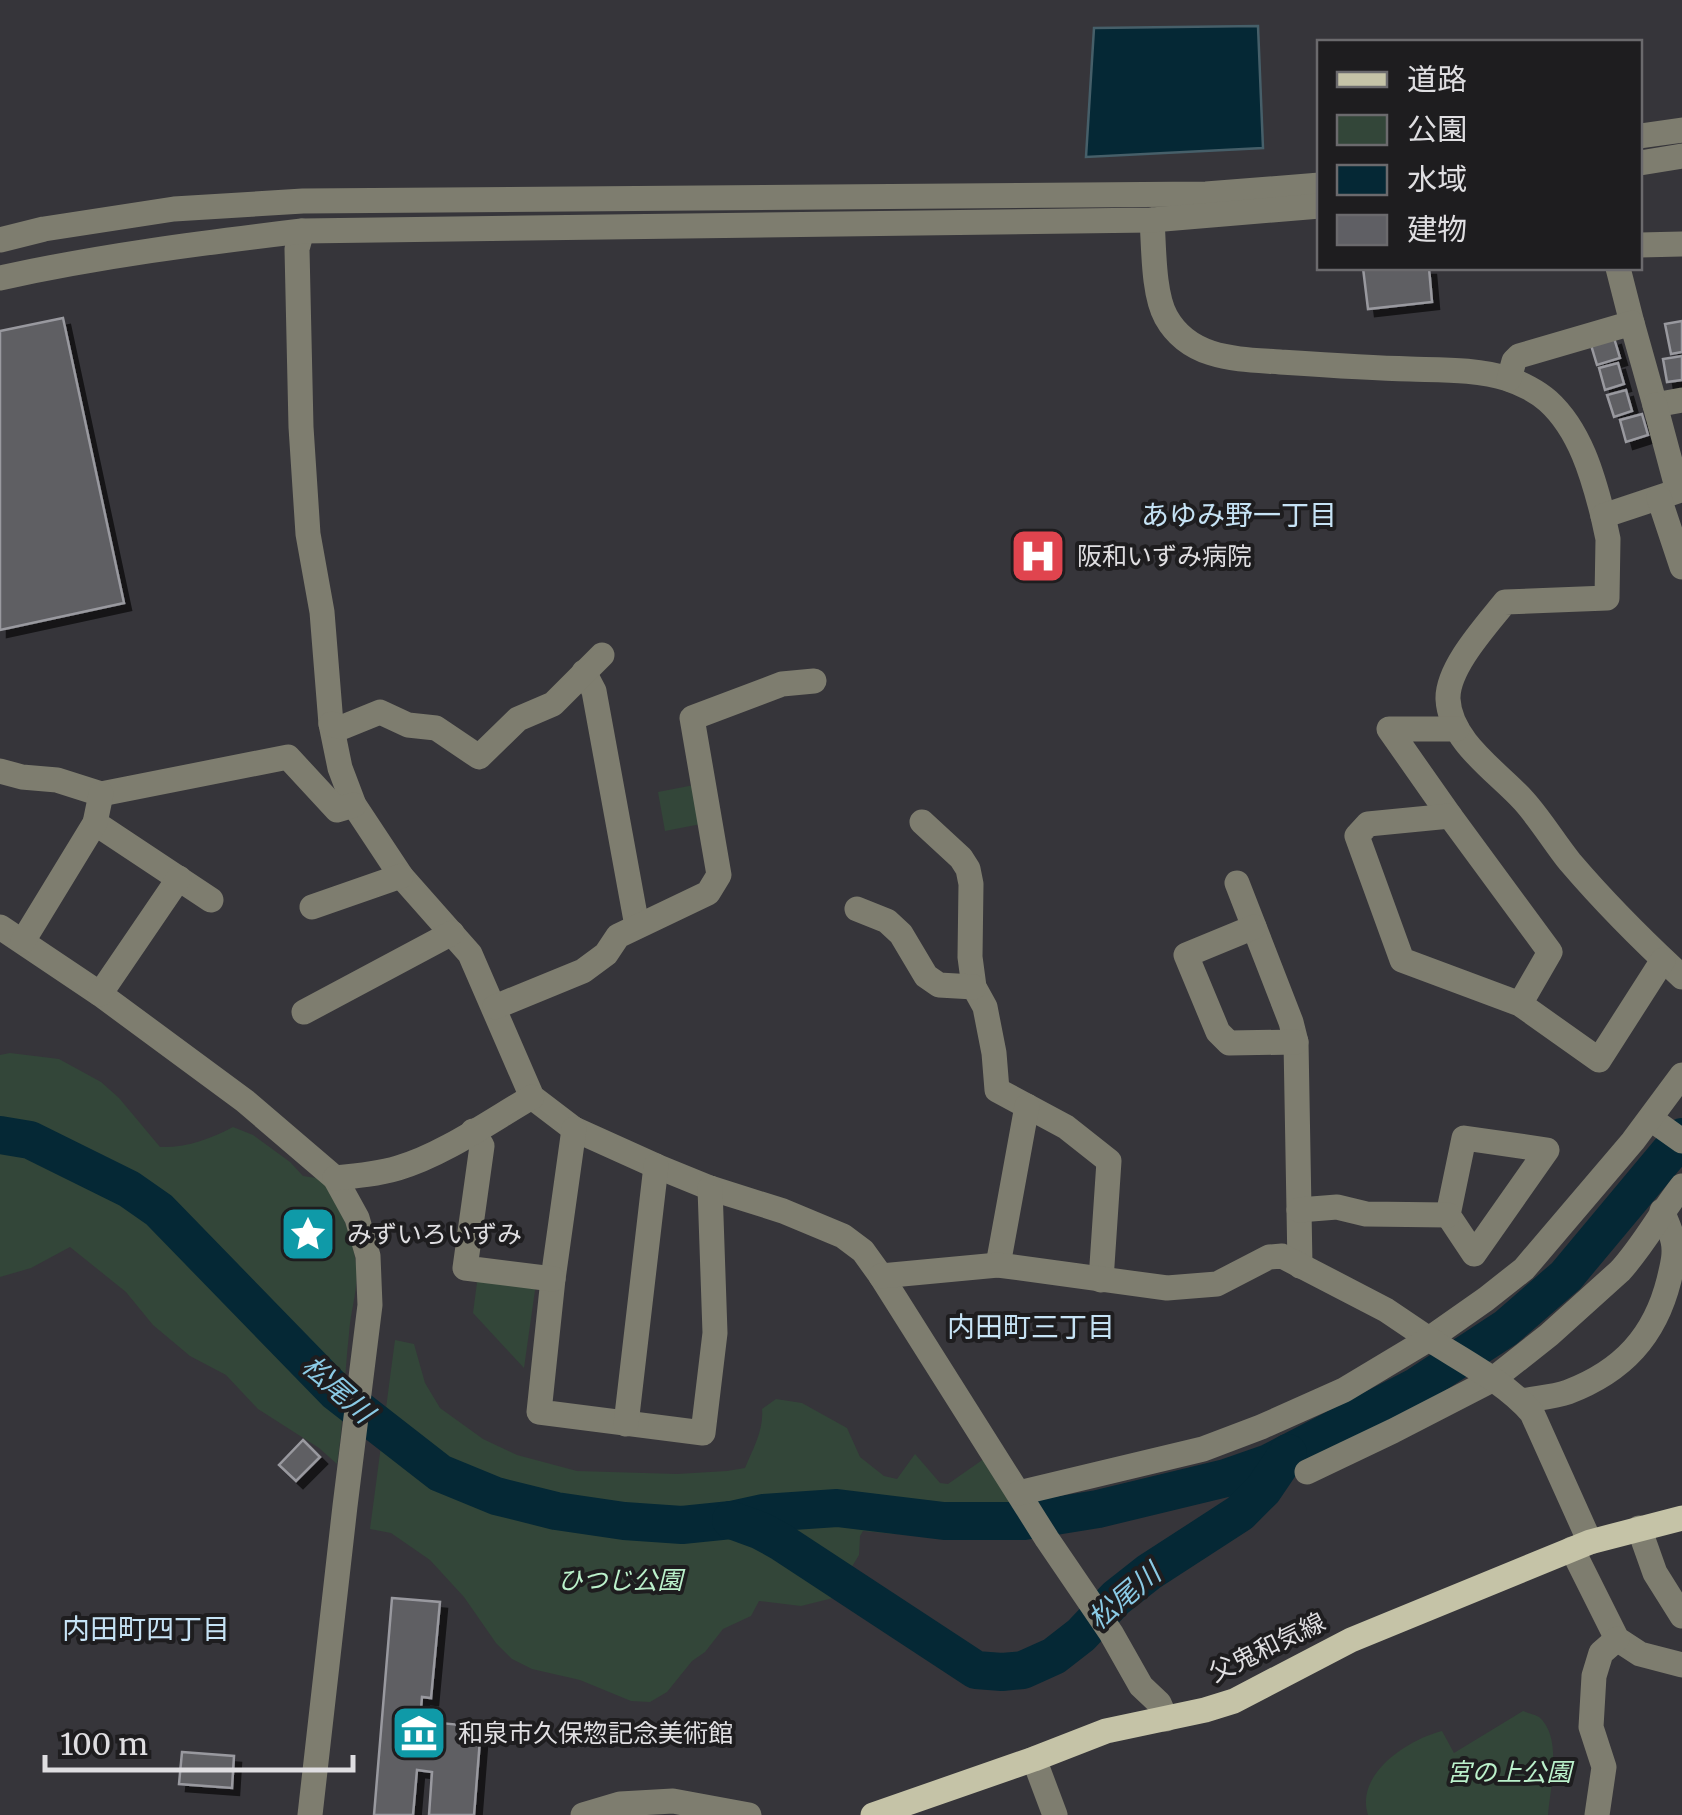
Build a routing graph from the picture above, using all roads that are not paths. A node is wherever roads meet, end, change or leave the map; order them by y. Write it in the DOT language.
graph roads {
  1 [pos="1682,130"];
  2 [pos="1642,136"];
  3 [pos="1682,156"];
  4 [pos="1642,162"];
  5 [pos="1317,184"];
  6 [pos="1317,206"];
  7 [pos="1152,220"];
  8 [pos="302,231"];
  9 [pos="0,240"];
  10 [pos="1682,244"];
  11 [pos="1642,245"];
  12 [pos="1619,270"];
  13 [pos="0,278"];
  14 [pos="1632,323"];
  15 [pos="1509,379"];
  16 [pos="1682,400"];
  17 [pos="1655,405"];
  18 [pos="1659,498"];
  19 [pos="1603,516"];
  20 [pos="1682,567"];
  21 [pos="814,680"];
  22 [pos="331,724"];
  23 [pos="1456,729"];
  24 [pos="0,771"];
  25 [pos="101,794"];
  26 [pos="354,805"];
  27 [pos="1450,816"];
  28 [pos="922,822"];
  29 [pos="95,823"];
  30 [pos="401,876"];
  31 [pos="179,878"];
  32 [pos="1237,884"];
  33 [pos="210,900"];
  34 [pos="312,907"];
  35 [pos="857,909"];
  36 [pos="637,926"];
  37 [pos="0,927"];
  38 [pos="1254,927"];
  39 [pos="452,933"];
  40 [pos="23,940"];
  41 [pos="1672,968"];
  42 [pos="974,987"];
  43 [pos="100,994"];
  44 [pos="311,1001"];
  45 [pos="1520,1004"];
  46 [pos="494,1007"];
  47 [pos="1296,1042"];
  48 [pos="1682,1075"];
  49 [pos="532,1097"];
  50 [pos="1027,1106"];
  51 [pos="1654,1121"];
  52 [pos="574,1128"];
  53 [pos="473,1131"];
  54 [pos="1682,1141"];
  55 [pos="656,1166"];
  56 [pos="336,1178"];
  57 [pos="1682,1186"];
  58 [pos="710,1188"];
  59 [pos="1299,1210"];
  60 [pos="1662,1211"];
  61 [pos="1448,1215"];
  62 [pos="998,1265"];
  63 [pos="1300,1266"];
  64 [pos="881,1276"];
  65 [pos="552,1279"];
  66 [pos="1102,1280"];
  67 [pos="1434,1343"];
  68 [pos="1488,1377"];
  69 [pos="1522,1401"];
  70 [pos="626,1424"];
  71 [pos="1308,1472"];
  72 [pos="1022,1497"];
  73 [pos="1682,1518"];
  74 [pos="1639,1528"];
  75 [pos="1582,1546"];
  76 [pos="1682,1616"];
  77 [pos="1618,1639"];
  78 [pos="1682,1666"];
  79 [pos="1166,1719"];
  80 [pos="1034,1759"];
  81 [pos="310,1815"];
  82 [pos="582,1815"];
  83 [pos="748,1815"];
  84 [pos="873,1815"];
  85 [pos="1056,1815"];
  86 [pos="1597,1815"];
  1 -- 2 [label="street"];
  3 -- 4 [label="street"];
  5 -- 9 [label="street"];
  6 -- 7 [label="street"];
  7 -- 8 [label="street"];
  7 -- 15 [label="street"];
  8 -- 13 [label="street"];
  8 -- 22 [label="street"];
  10 -- 11 [label="street"];
  12 -- 14 [label="street"];
  14 -- 15 [label="street"];
  14 -- 17 [label="street"];
  15 -- 19 [label="street"];
  16 -- 17 [label="street"];
  17 -- 18 [label="street"];
  18 -- 19 [label="street"];
  18 -- 20 [label="street"];
  19 -- 23 [label="street"];
  21 -- 36 [label="street"];
  22 -- 26 [label="street"];
  22 -- 36 [label="street"];
  23 -- 27 [label="street"];
  23 -- 41 [label="street"];
  24 -- 25 [label="street"];
  25 -- 26 [label="street"];
  25 -- 29 [label="street"];
  26 -- 30 [label="street"];
  27 -- 45 [label="street"];
  27 -- 45 [label="street"];
  28 -- 42 [label="street"];
  29 -- 31 [label="street"];
  29 -- 40 [label="street"];
  30 -- 34 [label="street"];
  30 -- 39 [label="street"];
  31 -- 33 [label="street"];
  31 -- 43 [label="street"];
  32 -- 38 [label="street"];
  35 -- 42 [label="street"];
  36 -- 46 [label="street"];
  37 -- 40 [label="street"];
  38 -- 47 [label="street"];
  38 -- 47 [label="street"];
  39 -- 44 [label="street"];
  39 -- 46 [label="street"];
  40 -- 43 [label="street"];
  41 -- 45 [label="street"];
  42 -- 50 [label="street"];
  43 -- 56 [label="street"];
  46 -- 49 [label="street"];
  47 -- 59 [label="street"];
  48 -- 51 [label="street"];
  49 -- 52 [label="street"];
  49 -- 53 [label="street"];
  50 -- 62 [label="street"];
  50 -- 66 [label="street"];
  51 -- 54 [label="street"];
  51 -- 67 [label="street"];
  52 -- 55 [label="street"];
  52 -- 65 [label="street"];
  53 -- 56 [label="street"];
  53 -- 65 [label="street"];
  55 -- 58 [label="street"];
  55 -- 70 [label="street"];
  56 -- 81 [label="street"];
  57 -- 60 [label="street"];
  58 -- 64 [label="street"];
  58 -- 70 [label="street"];
  59 -- 61 [label="street"];
  59 -- 63 [label="street"];
  60 -- 68 [label="street"];
  60 -- 69 [label="street"];
  61 -- 61 [label="street"];
  62 -- 64 [label="street"];
  62 -- 66 [label="street"];
  63 -- 66 [label="street"];
  63 -- 67 [label="street"];
  64 -- 72 [label="street"];
  65 -- 70 [label="street"];
  67 -- 68 [label="street"];
  67 -- 72 [label="street"];
  68 -- 69 [label="street"];
  68 -- 71 [label="street"];
  69 -- 75 [label="street"];
  72 -- 79 [label="street"];
  73 -- 74 [label="main road, 父鬼和気線"];
  74 -- 75 [label="main road, 父鬼和気線"];
  74 -- 76 [label="street"];
  75 -- 77 [label="street"];
  75 -- 79 [label="main road, 父鬼和気線"];
  77 -- 78 [label="street"];
  77 -- 86 [label="street"];
  79 -- 80 [label="main road, 父鬼和気線"];
  80 -- 84 [label="main road, 父鬼和気線"];
  80 -- 85 [label="street"];
  82 -- 83 [label="street"];
}
